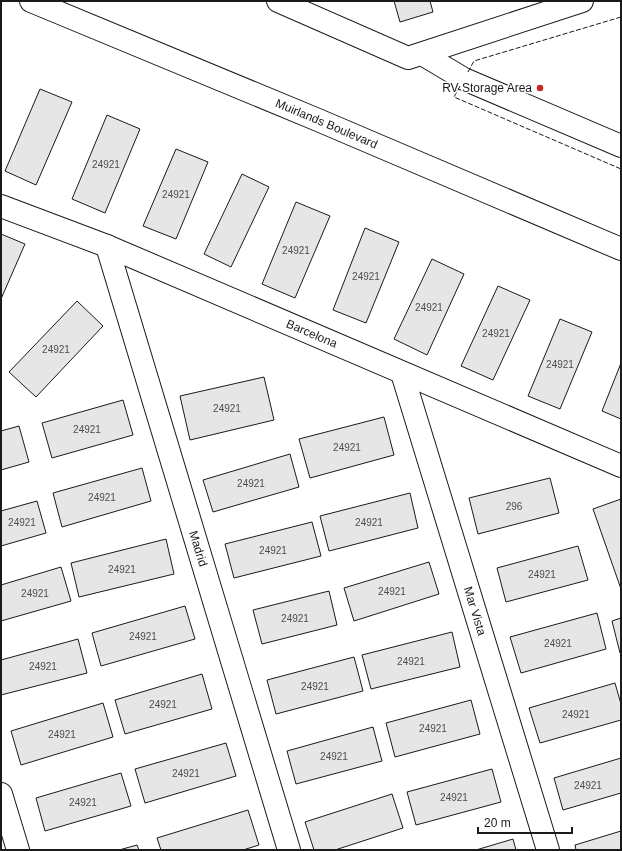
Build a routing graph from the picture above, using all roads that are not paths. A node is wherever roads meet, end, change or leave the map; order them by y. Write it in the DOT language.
graph roads {
  1 [pos="31,1"];
  2 [pos="278,1"];
  3 [pos="582,1"];
  4 [pos="422,54"];
  5 [pos="621,146"];
  6 [pos="1,206"];
  7 [pos="107,246"];
  8 [pos="621,249"];
  9 [pos="402,373"];
  10 [pos="621,466"];
  11 [pos="1,794"];
  12 [pos="18,850"];
  13 [pos="289,850"];
  14 [pos="548,850"];
  1 -- 8 [label="street, Muirlands Boulevard"];
  2 -- 4 [label="street"];
  3 -- 4 [label="street"];
  4 -- 5 [label="street"];
  6 -- 7 [label="street, Barcelona"];
  7 -- 9 [label="street, Barcelona"];
  7 -- 13 [label="street, Madrid"];
  9 -- 10 [label="street, Barcelona"];
  9 -- 14 [label="street, Mar Vista"];
  11 -- 12 [label="street"];
}
